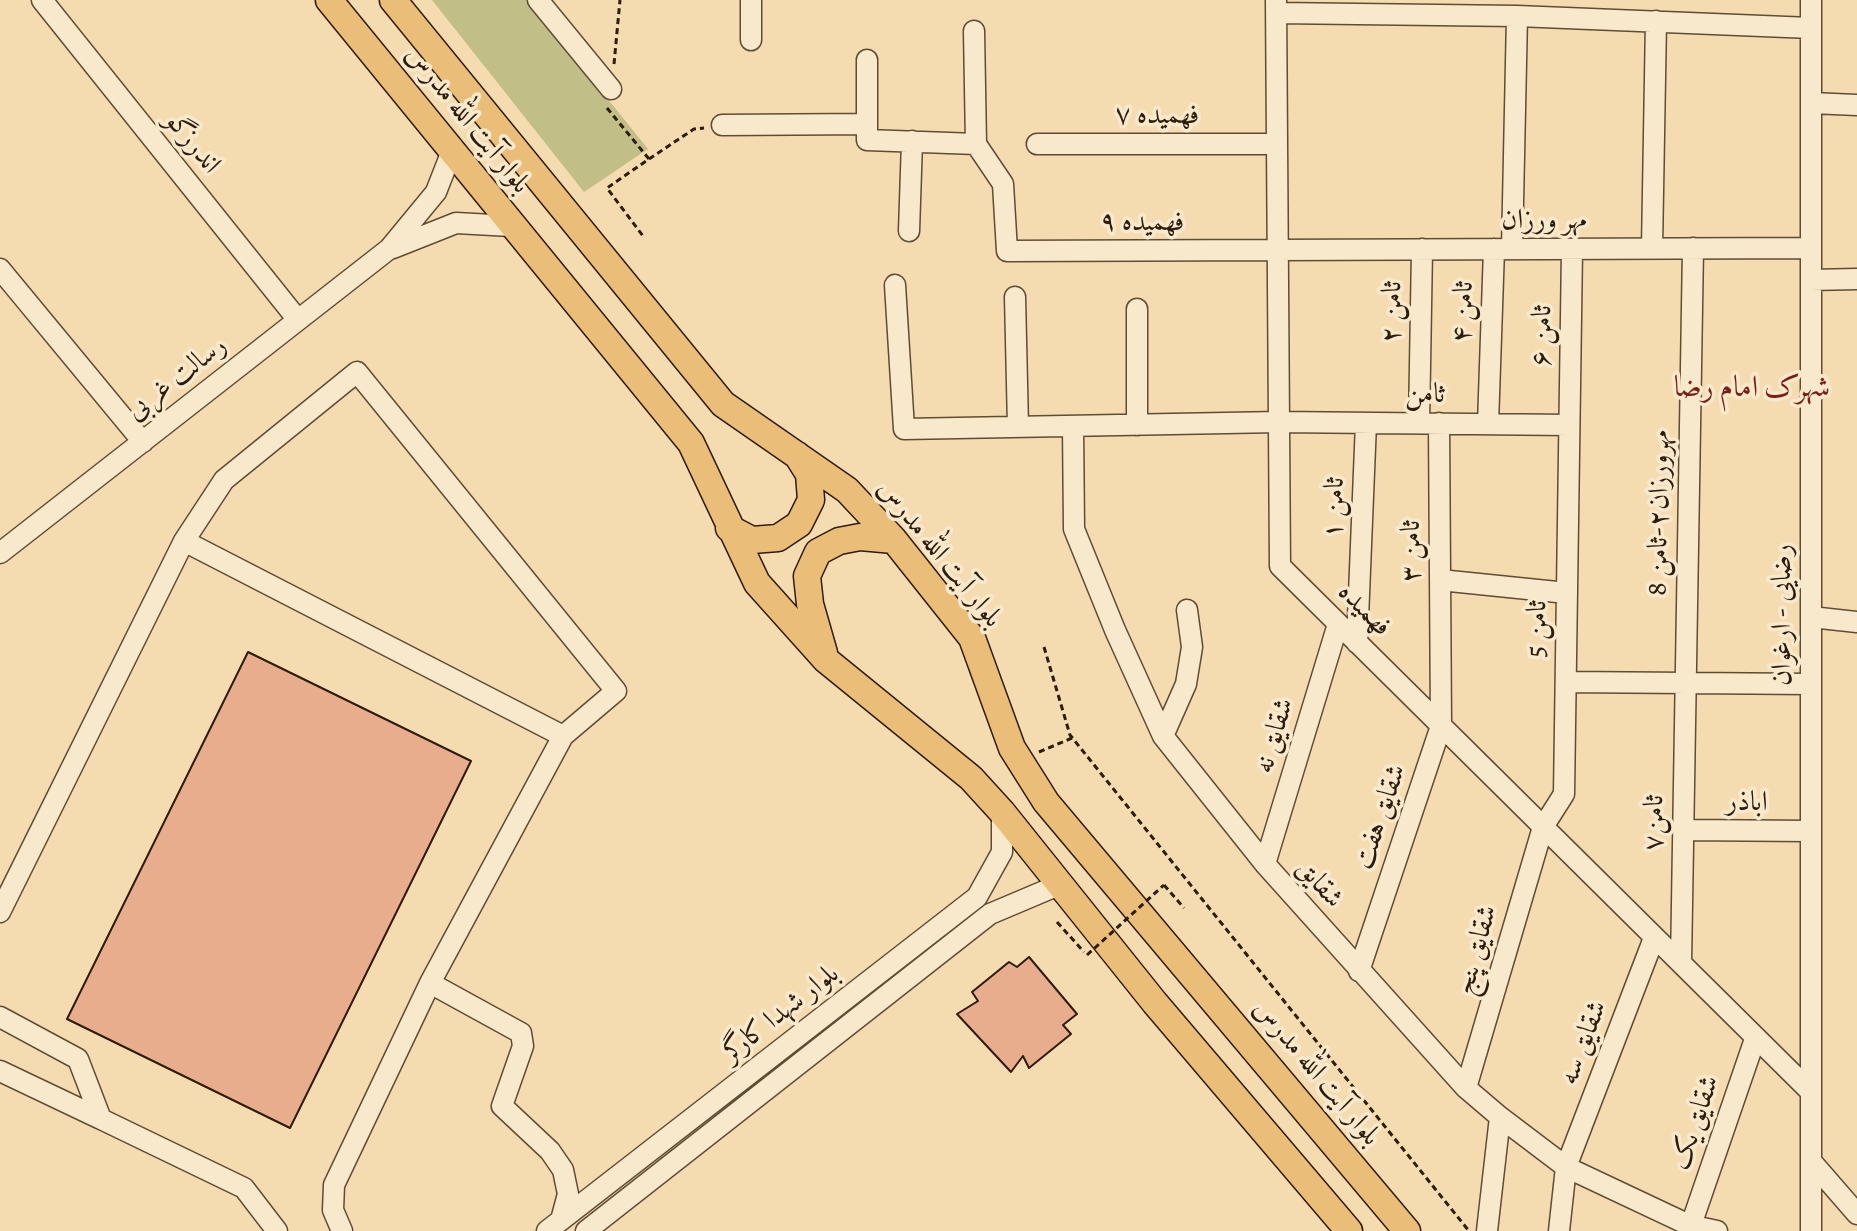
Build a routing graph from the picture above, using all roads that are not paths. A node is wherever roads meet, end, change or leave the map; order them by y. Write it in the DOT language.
graph roads {
  1 [pos="42,0"];
  2 [pos="329,0"];
  3 [pos="393,0"];
  4 [pos="538,0"];
  5 [pos="751,0"];
  6 [pos="1811,0"];
  7 [pos="1276,7"];
  8 [pos="1517,16"];
  9 [pos="1656,21"];
  10 [pos="1811,28"];
  11 [pos="974,31"];
  12 [pos="751,40"];
  13 [pos="867,60"];
  14 [pos="608,98"];
  15 [pos="1811,103"];
  16 [pos="1857,105"];
  17 [pos="867,124"];
  18 [pos="722,125"];
  19 [pos="912,141"];
  20 [pos="976,144"];
  21 [pos="1037,144"];
  22 [pos="1277,144"];
  23 [pos="452,151"];
  24 [pos="511,226"];
  25 [pos="909,231"];
  26 [pos="1652,248"];
  27 [pos="1693,248"];
  28 [pos="1811,248"];
  29 [pos="389,249"];
  30 [pos="1422,249"];
  31 [pos="1503,249"];
  32 [pos="1572,249"];
  33 [pos="1278,250"];
  34 [pos="0,269"];
  35 [pos="1857,279"];
  36 [pos="1811,280"];
  37 [pos="895,285"];
  38 [pos="1015,297"];
  39 [pos="1137,309"];
  40 [pos="298,320"];
  41 [pos="1279,422"];
  42 [pos="1366,423"];
  43 [pos="1429,423"];
  44 [pos="1488,424"];
  45 [pos="1137,425"];
  46 [pos="1569,425"];
  47 [pos="1073,426"];
  48 [pos="1018,427"];
  49 [pos="143,442"];
  50 [pos="795,453"];
  51 [pos="729,528"];
  52 [pos="894,540"];
  53 [pos="184,541"];
  54 [pos="0,553"];
  55 [pos="1440,580"];
  56 [pos="1567,593"];
  57 [pos="1187,610"];
  58 [pos="1811,617"];
  59 [pos="1857,622"];
  60 [pos="1338,624"];
  61 [pos="1357,643"];
  62 [pos="826,660"];
  63 [pos="1566,682"];
  64 [pos="1686,683"];
  65 [pos="1811,684"];
  66 [pos="1441,726"];
  67 [pos="563,736"];
  68 [pos="1163,736"];
  69 [pos="1002,812"];
  70 [pos="1543,827"];
  71 [pos="1683,830"];
  72 [pos="1811,831"];
  73 [pos="1265,864"];
  74 [pos="1061,884"];
  75 [pos="0,912"];
  76 [pos="1654,938"];
  77 [pos="1681,963"];
  78 [pos="1359,971"];
  79 [pos="430,983"];
  80 [pos="0,1017"];
  81 [pos="1755,1039"];
  82 [pos="0,1071"];
  83 [pos="1466,1088"];
  84 [pos="1811,1092"];
  85 [pos="1500,1117"];
  86 [pos="101,1119"];
  87 [pos="1811,1161"];
  88 [pos="1566,1167"];
  89 [pos="1857,1214"];
  90 [pos="554,1226"];
  91 [pos="1689,1228"];
  92 [pos="277,1231"];
  93 [pos="342,1231"];
  94 [pos="586,1231"];
  95 [pos="1349,1231"];
  96 [pos="1407,1231"];
  97 [pos="1487,1231"];
  98 [pos="1559,1231"];
  99 [pos="1717,1231"];
  100 [pos="1811,1231"];
  1 -- 40 [label="street, اندرزگو"];
  2 -- 23 [label="main road, بلوار آیت الله مدرس"];
  3 -- 50 [label="main road, بلوار آیت الله مدرس"];
  4 -- 14 [label="street"];
  5 -- 12 [label="street"];
  6 -- 10 [label="street, رضایی - ارغوان"];
  7 -- 8 [label="street"];
  7 -- 22 [label="street, فهمیده"];
  8 -- 9 [label="street"];
  8 -- 31 [label="street, ثامن ۴"];
  9 -- 10 [label="street"];
  9 -- 26 [label="street"];
  10 -- 15 [label="street, رضایی - ارغوان"];
  11 -- 20 [label="street"];
  13 -- 17 [label="street"];
  15 -- 16 [label="street"];
  15 -- 28 [label="street, رضایی - ارغوان"];
  17 -- 18 [label="street"];
  17 -- 19 [label="street"];
  19 -- 20 [label="street"];
  19 -- 25 [label="street"];
  20 -- 33 [label="street, فهمیده ۹"];
  21 -- 22 [label="street, فهمیده ۷"];
  22 -- 33 [label="street, فهمیده"];
  23 -- 24 [label="main road, بلوار آیت الله مدرس"];
  23 -- 29 [label="street, رسالت غربی"];
  24 -- 29 [label="street, رسالت غربی"];
  24 -- 51 [label="main road, بلوار آیت الله مدرس"];
  26 -- 27 [label="street, مهر ورزان"];
  26 -- 32 [label="street, مهر ورزان"];
  27 -- 28 [label="street, مهر ورزان"];
  27 -- 64 [label="street, مهرورزان۲-ثامن 8"];
  28 -- 36 [label="street, رضایی - ارغوان"];
  29 -- 40 [label="street, رسالت غربی"];
  30 -- 31 [label="street, مهر ورزان"];
  30 -- 33 [label="street, مهر ورزان"];
  30 -- 43 [label="street, ثامن ۲"];
  31 -- 32 [label="street, مهر ورزان"];
  31 -- 44 [label="street, ثامن ۴"];
  32 -- 46 [label="street, ثامن ۶"];
  33 -- 41 [label="street, فهمیده"];
  34 -- 49 [label="street"];
  35 -- 36 [label="street"];
  36 -- 58 [label="street, رضایی - ارغوان"];
  37 -- 48 [label="street, ثامن"];
  38 -- 48 [label="street"];
  39 -- 45 [label="street"];
  40 -- 49 [label="street, رسالت غربی"];
  41 -- 42 [label="street, ثامن"];
  41 -- 45 [label="street, ثامن"];
  41 -- 60 [label="street, فهمیده"];
  42 -- 43 [label="street, ثامن"];
  42 -- 61 [label="street, ثامن ۱"];
  43 -- 44 [label="street, ثامن"];
  43 -- 55 [label="street, ثامن ۳"];
  44 -- 46 [label="street, ثامن"];
  45 -- 47 [label="street, ثامن"];
  46 -- 56 [label="street, ثامن 5"];
  47 -- 48 [label="street, ثامن"];
  47 -- 68 [label="street, شقایق"];
  49 -- 54 [label="street, رسالت غربی"];
  50 -- 51 [label="main road"];
  50 -- 52 [label="main road, بلوار آیت الله مدرس"];
  51 -- 62 [label="main road, بلوار آیت الله مدرس"];
  52 -- 62 [label="main road"];
  52 -- 96 [label="main road, بلوار آیت الله مدرس"];
  53 -- 67 [label="street"];
  53 -- 67 [label="street"];
  53 -- 75 [label="street"];
  55 -- 56 [label="street"];
  55 -- 66 [label="street, ثامن ۳"];
  56 -- 63 [label="street, ثامن 5"];
  57 -- 68 [label="street"];
  58 -- 59 [label="street"];
  58 -- 65 [label="street, رضایی - ارغوان"];
  60 -- 61 [label="street, فهمیده"];
  60 -- 73 [label="street, شقایق نه"];
  61 -- 66 [label="street, فهمیده"];
  62 -- 69 [label="main road, بلوار آیت الله مدرس"];
  63 -- 64 [label="street"];
  63 -- 70 [label="street, ثامن 5"];
  64 -- 65 [label="street"];
  64 -- 71 [label="street, ثامن۷"];
  65 -- 72 [label="street, رضایی - ارغوان"];
  66 -- 70 [label="street, فهمیده"];
  66 -- 78 [label="street, شقایق هفت"];
  67 -- 79 [label="street"];
  68 -- 73 [label="street, شقایق"];
  69 -- 74 [label="main road, بلوار آیت الله مدرس"];
  69 -- 90 [label="street, بلوار شهدا کارگر"];
  70 -- 76 [label="street, فهمیده"];
  70 -- 83 [label="street, شقایق پنج"];
  71 -- 72 [label="street, اباذر"];
  71 -- 77 [label="street, ثامن۷"];
  72 -- 84 [label="street, رضایی - ارغوان"];
  73 -- 78 [label="street, شقایق"];
  74 -- 94 [label="street, بلوار شهدا کارگر"];
  74 -- 95 [label="main road, بلوار آیت الله مدرس"];
  76 -- 77 [label="street, فهمیده"];
  76 -- 88 [label="street, شقایق سه"];
  77 -- 81 [label="street, فهمیده"];
  78 -- 83 [label="street, شقایق"];
  79 -- 90 [label="street"];
  79 -- 93 [label="street"];
  80 -- 86 [label="street"];
  81 -- 84 [label="street, فهمیده"];
  81 -- 91 [label="street, شقایق یک"];
  82 -- 86 [label="street"];
  83 -- 85 [label="street, شقایق"];
  84 -- 87 [label="street, رضایی - ارغوان"];
  85 -- 88 [label="street, شقایق"];
  85 -- 97 [label="street"];
  86 -- 92 [label="street"];
  87 -- 89 [label="street"];
  87 -- 100 [label="street, رضایی - ارغوان"];
  88 -- 91 [label="street, شقایق"];
  88 -- 98 [label="street, شقایق سه"];
  91 -- 99 [label="street, شقایق"];
}
